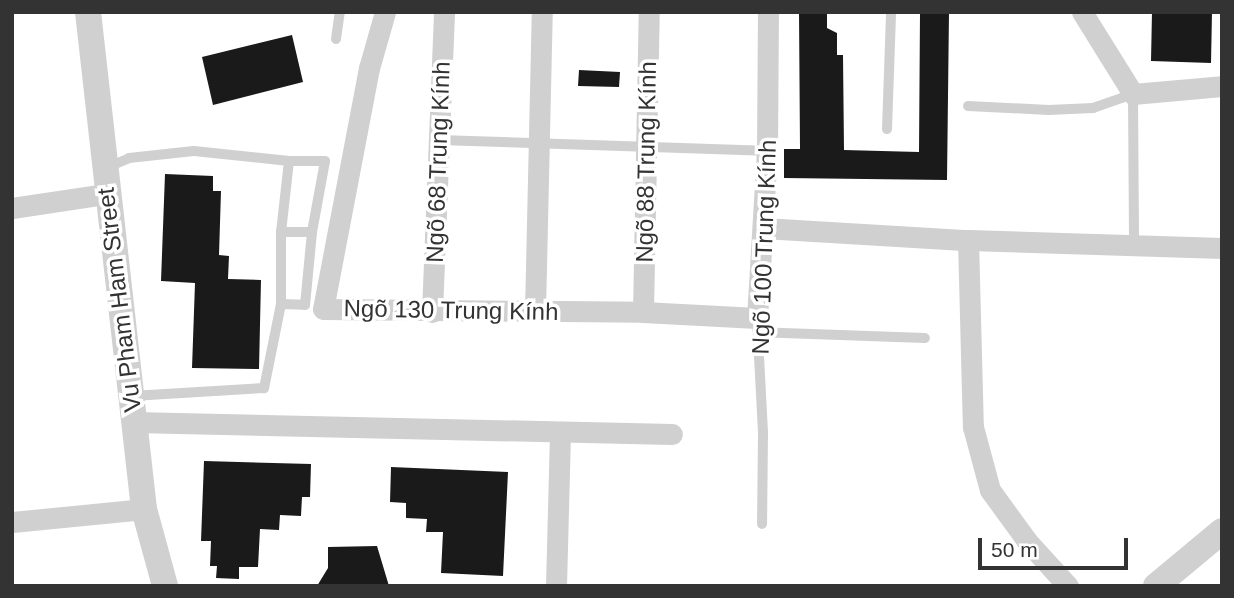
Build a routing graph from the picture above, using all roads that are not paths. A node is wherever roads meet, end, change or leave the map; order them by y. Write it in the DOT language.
graph roads {
  1 [pos="88,12"];
  2 [pos="340,12"];
  3 [pos="385,12"];
  4 [pos="444,12"];
  5 [pos="542,12"];
  6 [pos="649,12"];
  7 [pos="768,12"];
  8 [pos="891,12"];
  9 [pos="1082,12"];
  10 [pos="337,39"];
  11 [pos="1222,86"];
  12 [pos="1133,94"];
  13 [pos="968,106"];
  14 [pos="887,129"];
  15 [pos="439,140"];
  16 [pos="540,145"];
  17 [pos="646,148"];
  18 [pos="767,151"];
  19 [pos="289,161"];
  20 [pos="105,182"];
  21 [pos="12,208"];
  22 [pos="763,228"];
  23 [pos="281,232"];
  24 [pos="312,232"];
  25 [pos="968,240"];
  26 [pos="1134,246"];
  27 [pos="1222,248"];
  28 [pos="281,304"];
  29 [pos="314,307"];
  30 [pos="536,311"];
  31 [pos="432,312"];
  32 [pos="643,313"];
  33 [pos="758,325"];
  34 [pos="925,338"];
  35 [pos="131,409"];
  36 [pos="560,434"];
  37 [pos="672,434"];
  38 [pos="144,509"];
  39 [pos="12,522"];
  40 [pos="762,524"];
  41 [pos="1222,531"];
  42 [pos="165,586"];
  43 [pos="556,586"];
  44 [pos="1068,586"];
  45 [pos="1156,586"];
  1 -- 20 [label="street, Vu Pham Ham Street"];
  2 -- 10 [label="lane"];
  3 -- 29 [label="street, Ngõ 130 Trung Kính"];
  4 -- 15 [label="street, Ngõ 68 Trung Kính"];
  5 -- 16 [label="street"];
  6 -- 17 [label="street, Ngõ 88 Trung Kính"];
  7 -- 18 [label="street, Ngõ 100 Trung Kính"];
  8 -- 14 [label="lane"];
  9 -- 12 [label="street"];
  11 -- 12 [label="street"];
  12 -- 13 [label="lane"];
  12 -- 26 [label="lane"];
  15 -- 16 [label="lane"];
  15 -- 31 [label="street, Ngõ 68 Trung Kính"];
  16 -- 17 [label="lane"];
  16 -- 30 [label="street"];
  17 -- 18 [label="lane"];
  17 -- 32 [label="street, Ngõ 88 Trung Kính"];
  18 -- 22 [label="street, Ngõ 100 Trung Kính"];
  19 -- 20 [label="lane"];
  19 -- 23 [label="lane"];
  19 -- 24 [label="lane"];
  20 -- 21 [label="street"];
  20 -- 35 [label="street, Vu Pham Ham Street"];
  22 -- 25 [label="street"];
  22 -- 33 [label="street, Ngõ 100 Trung Kính"];
  23 -- 24 [label="lane"];
  23 -- 28 [label="lane"];
  24 -- 29 [label="lane"];
  25 -- 26 [label="street"];
  25 -- 44 [label="street"];
  26 -- 27 [label="street"];
  28 -- 29 [label="lane"];
  28 -- 35 [label="lane"];
  29 -- 31 [label="street, Ngõ 130 Trung Kính"];
  30 -- 31 [label="street, Ngõ 130 Trung Kính"];
  30 -- 32 [label="street, Ngõ 130 Trung Kính"];
  32 -- 33 [label="street, Ngõ 130 Trung Kính"];
  33 -- 34 [label="lane"];
  33 -- 40 [label="lane, Ngõ 100 Trung Kính"];
  35 -- 36 [label="street"];
  35 -- 38 [label="street, Vu Pham Ham Street"];
  36 -- 37 [label="street"];
  36 -- 43 [label="street"];
  38 -- 39 [label="street"];
  38 -- 42 [label="street, Vu Pham Ham Street"];
  41 -- 45 [label="street"];
}
